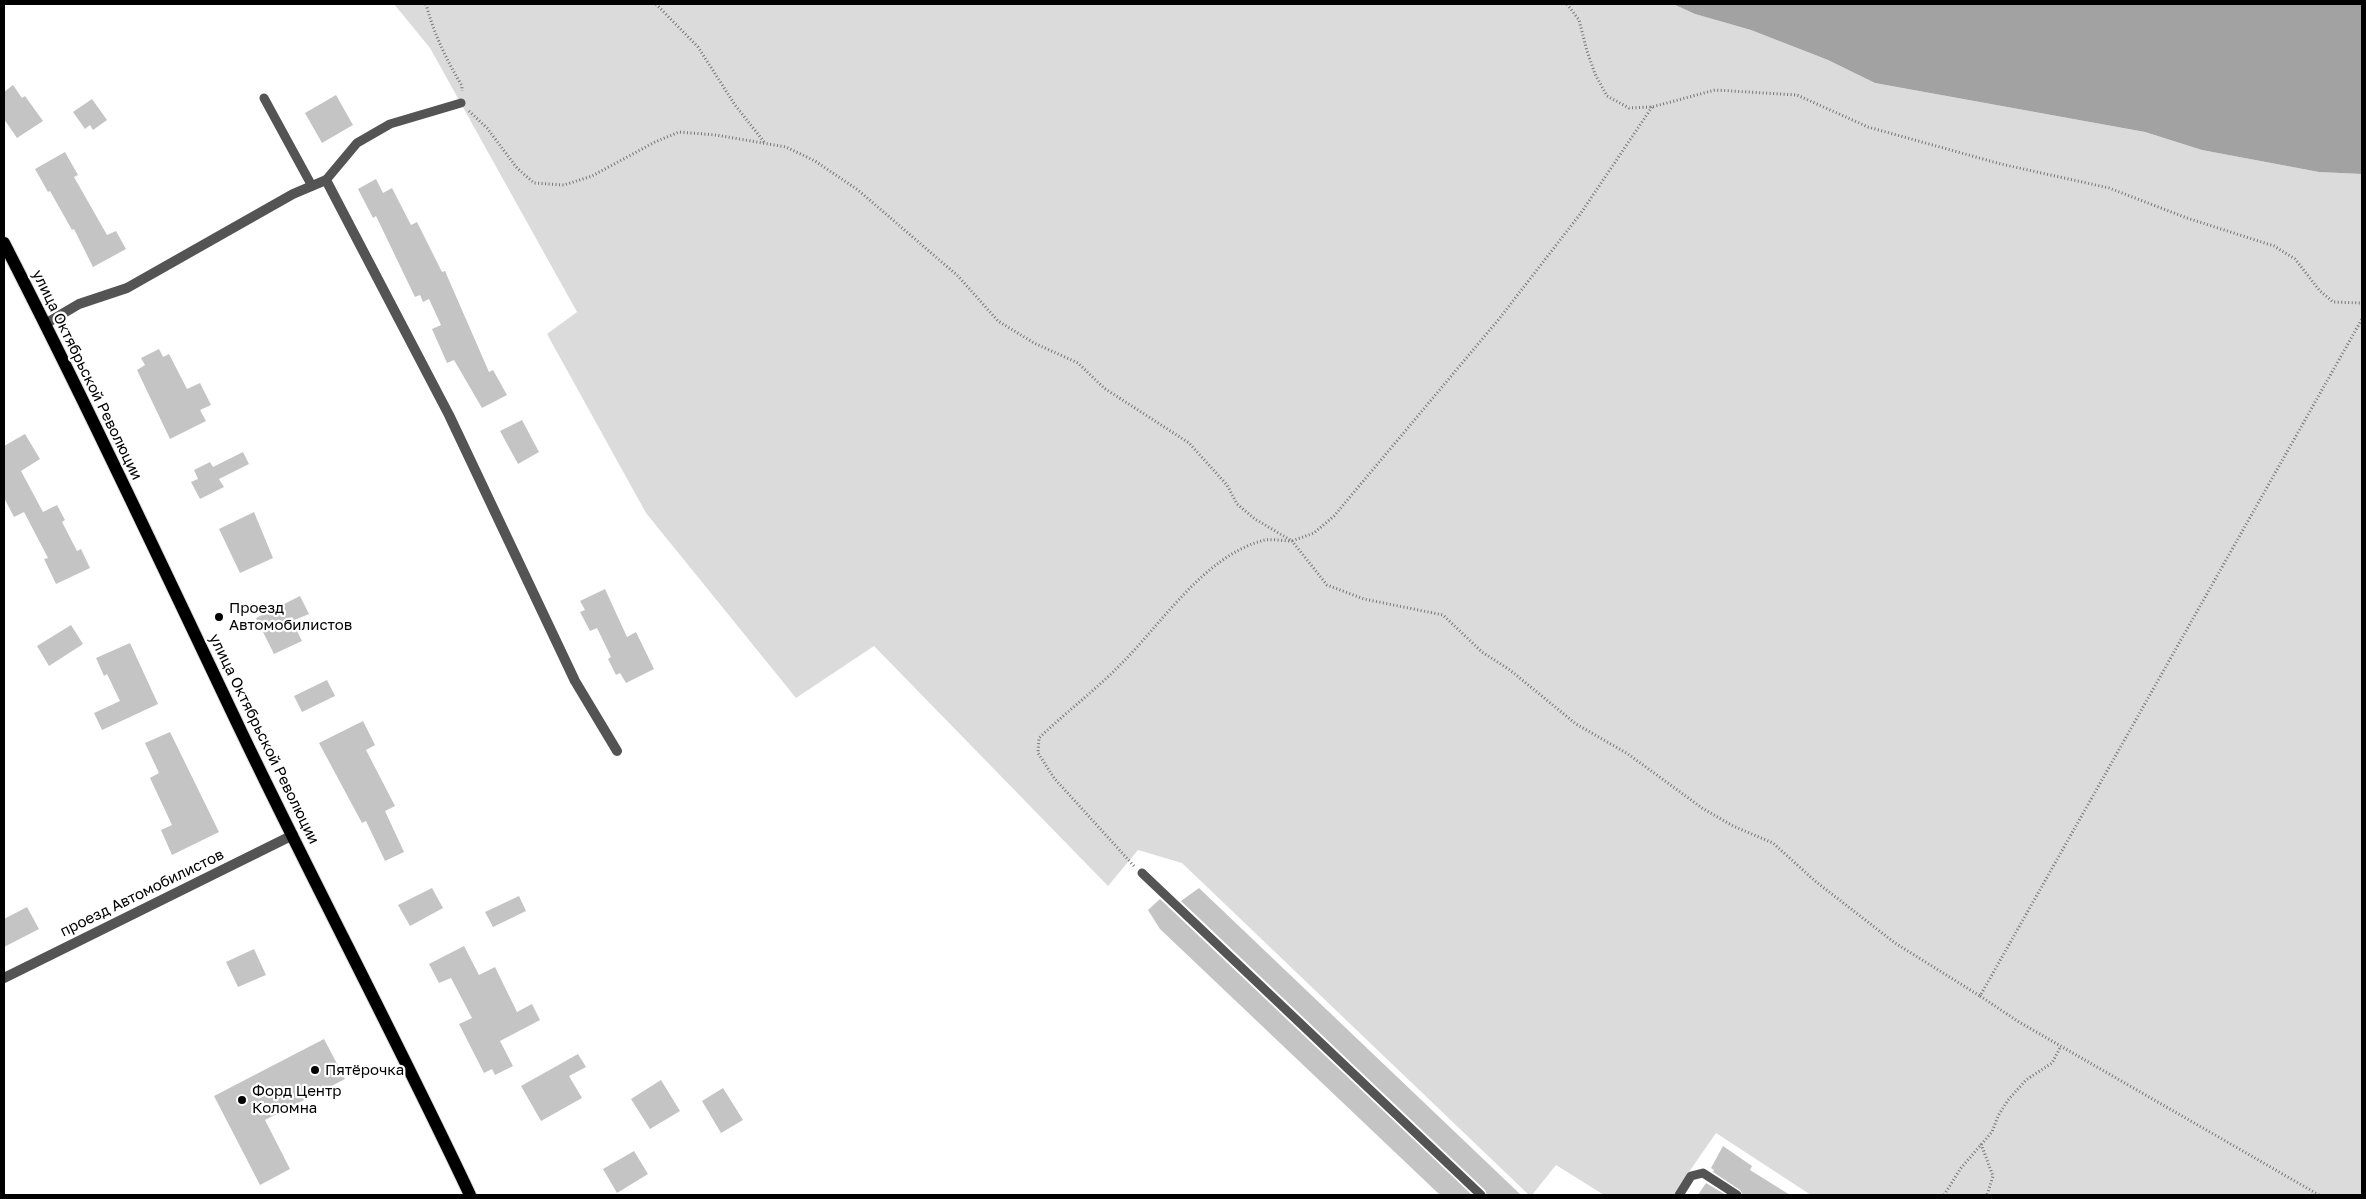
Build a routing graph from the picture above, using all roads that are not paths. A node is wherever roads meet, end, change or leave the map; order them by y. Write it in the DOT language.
graph roads {
  1 [pos="264,98"];
  2 [pos="461,103"];
  3 [pos="326,180"];
  4 [pos="312,186"];
  5 [pos="4,243"];
  6 [pos="45,324"];
  7 [pos="617,750"];
  8 [pos="293,835"];
  9 [pos="1142,873"];
  10 [pos="4,978"];
  11 [pos="470,1195"];
  12 [pos="1481,1195"];
  13 [pos="1679,1195"];
  14 [pos="1737,1195"];
  1 -- 4 [label="lane"];
  2 -- 3 [label="lane"];
  3 -- 4 [label="street"];
  3 -- 7 [label="street"];
  4 -- 6 [label="street"];
  5 -- 6 [label="main road, улица Октябрьской Революции"];
  6 -- 8 [label="main road, улица Октябрьской Революции"];
  8 -- 10 [label="street, проезд Автомобилистов"];
  8 -- 11 [label="main road, улица Октябрьской Революции"];
  9 -- 12 [label="lane"];
  13 -- 14 [label="lane"];
}
